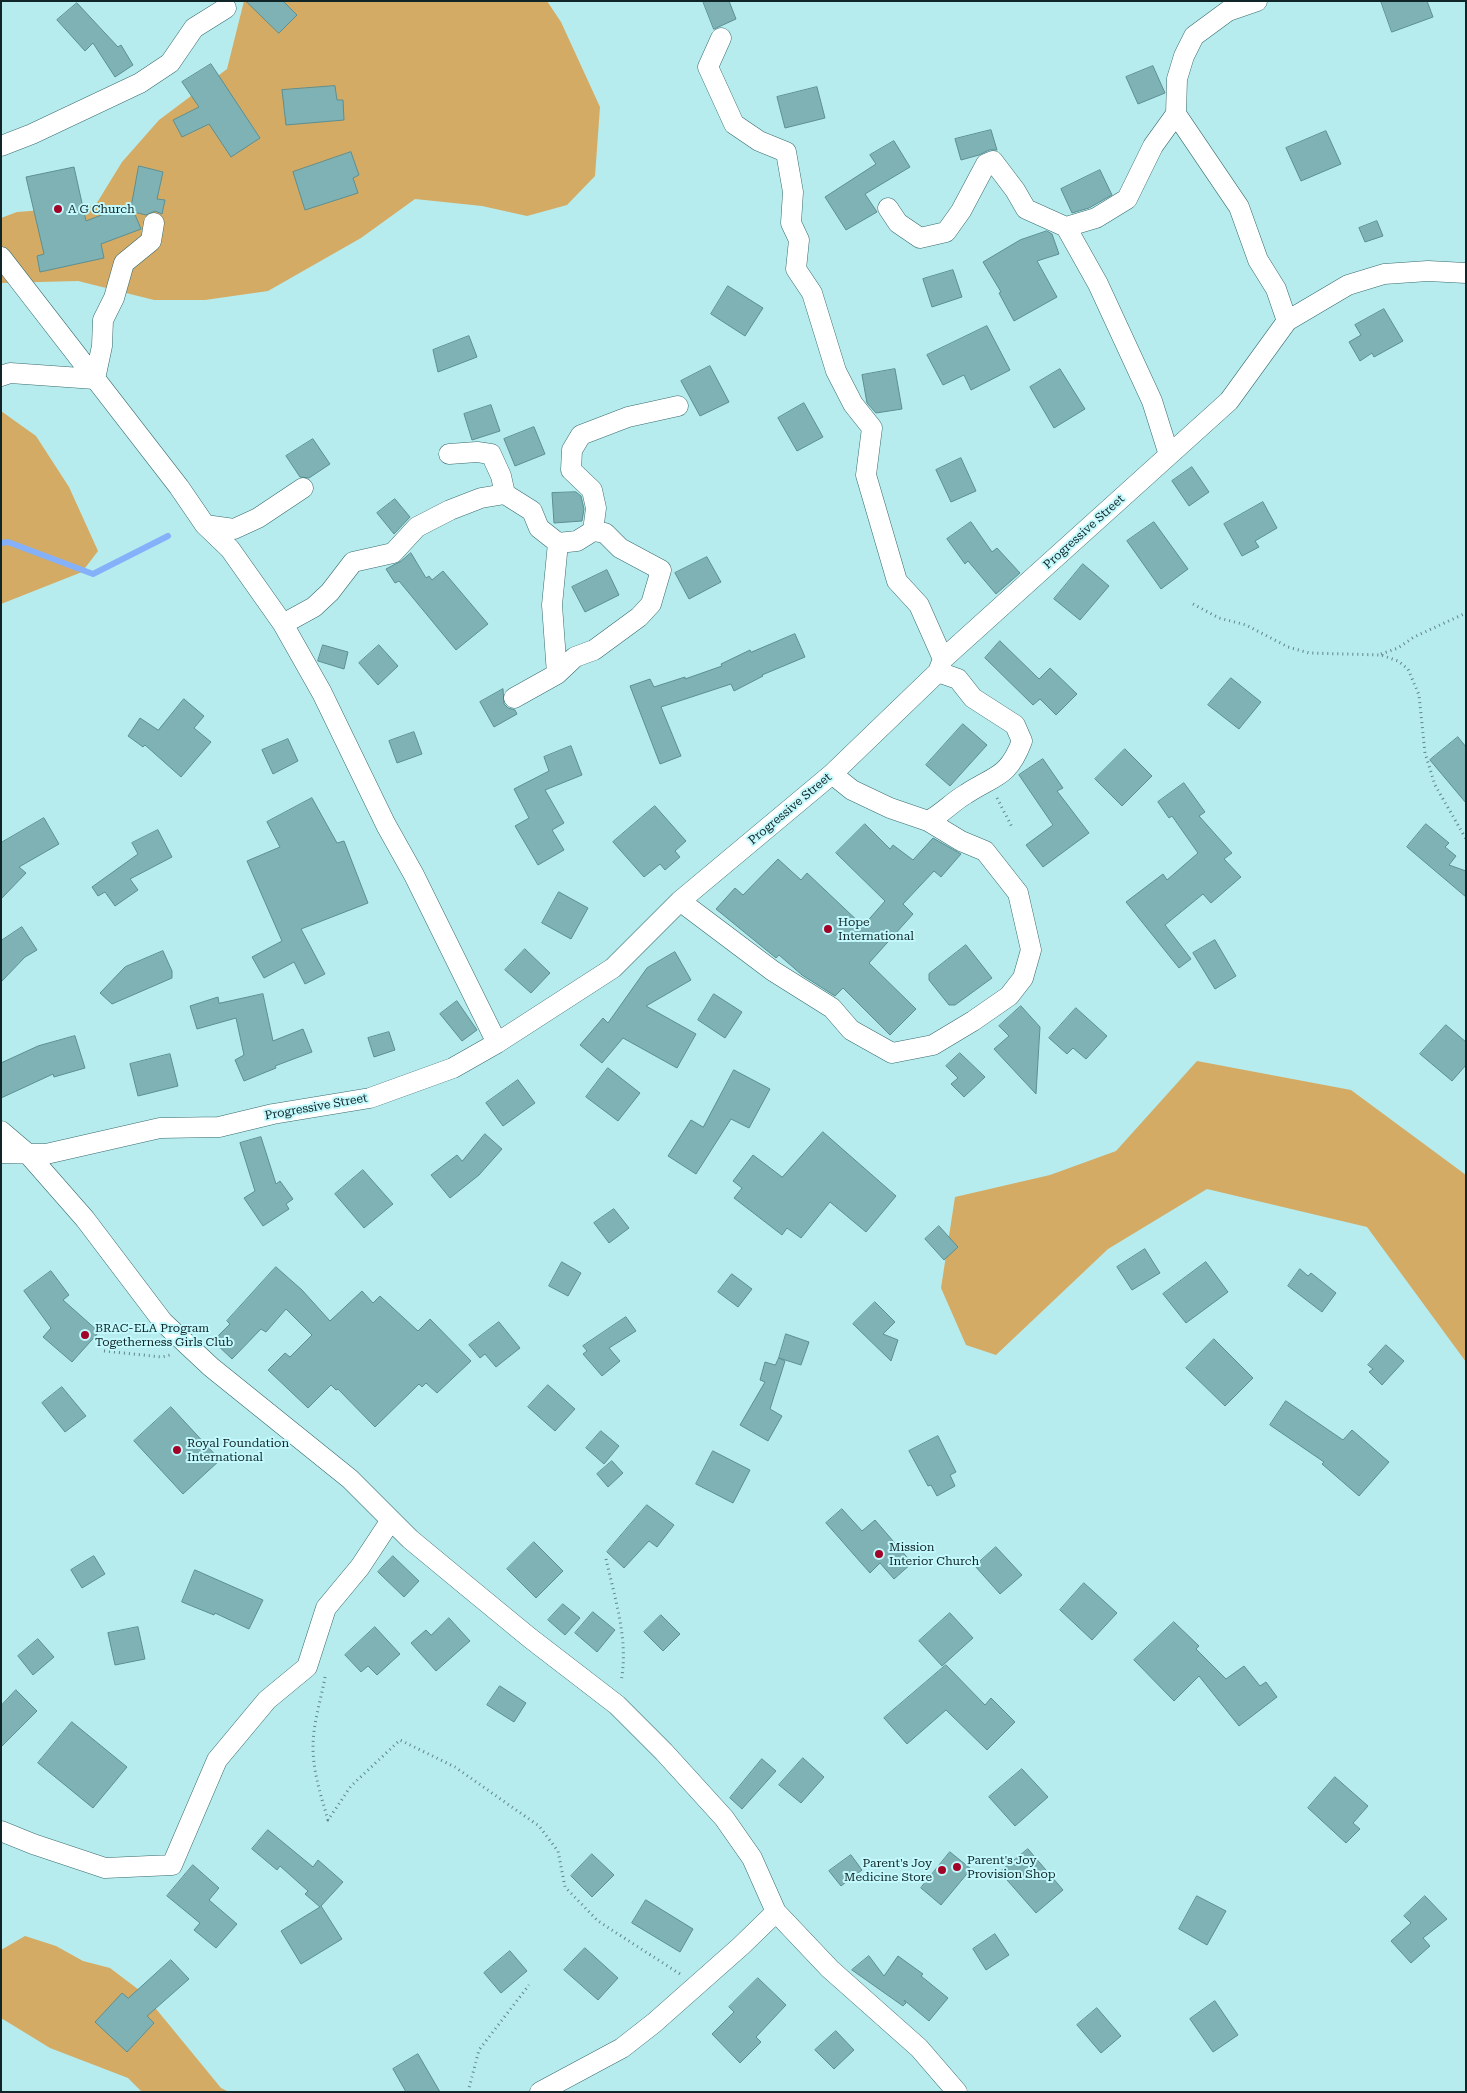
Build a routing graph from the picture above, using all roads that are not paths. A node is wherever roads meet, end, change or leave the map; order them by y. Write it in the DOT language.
graph roads {
  1 [pos="1257,1"];
  2 [pos="1230,6"];
  3 [pos="226,8"];
  4 [pos="721,38"];
  5 [pos="1176,114"];
  6 [pos="1,146"];
  7 [pos="888,208"];
  8 [pos="154,223"];
  9 [pos="1066,227"];
  10 [pos="1,257"];
  11 [pos="1466,274"];
  12 [pos="1287,321"];
  13 [pos="1,376"];
  14 [pos="94,379"];
  15 [pos="678,406"];
  16 [pos="449,454"];
  17 [pos="1169,455"];
  18 [pos="303,488"];
  19 [pos="506,494"];
  20 [pos="205,524"];
  21 [pos="593,531"];
  22 [pos="558,543"];
  23 [pos="283,624"];
  24 [pos="940,666"];
  25 [pos="557,674"];
  26 [pos="514,698"];
  27 [pos="832,774"];
  28 [pos="928,822"];
  29 [pos="680,901"];
  30 [pos="497,1043"];
  31 [pos="1,1131"];
  32 [pos="1,1153"];
  33 [pos="28,1154"];
  34 [pos="391,1520"];
  35 [pos="1,1831"];
  36 [pos="776,1912"];
  37 [pos="540,2092"];
  38 [pos="957,2092"];
  1 -- 2 [label="street"];
  2 -- 5 [label="street"];
  3 -- 6 [label="street"];
  4 -- 24 [label="street"];
  5 -- 9 [label="street"];
  5 -- 12 [label="street"];
  7 -- 9 [label="street"];
  8 -- 14 [label="street"];
  9 -- 17 [label="street"];
  10 -- 14 [label="street"];
  11 -- 12 [label="street, Progressive Street"];
  12 -- 17 [label="street, Progressive Street"];
  13 -- 14 [label="street"];
  14 -- 20 [label="street"];
  15 -- 21 [label="street"];
  16 -- 19 [label="street"];
  17 -- 24 [label="street, Progressive Street"];
  18 -- 20 [label="street"];
  19 -- 22 [label="street"];
  19 -- 23 [label="street"];
  20 -- 23 [label="street"];
  21 -- 22 [label="street"];
  21 -- 25 [label="street"];
  22 -- 25 [label="street"];
  23 -- 30 [label="street"];
  24 -- 27 [label="street, Progressive Street"];
  24 -- 28 [label="street"];
  25 -- 26 [label="street"];
  27 -- 28 [label="street"];
  27 -- 29 [label="street, Progressive Street"];
  28 -- 29 [label="street"];
  29 -- 30 [label="street, Progressive Street"];
  30 -- 33 [label="street, Progressive Street"];
  31 -- 33 [label="street"];
  32 -- 33 [label="street, Progressive Street"];
  33 -- 34 [label="street"];
  34 -- 35 [label="street"];
  34 -- 36 [label="street"];
  36 -- 37 [label="street"];
  36 -- 38 [label="street"];
}
